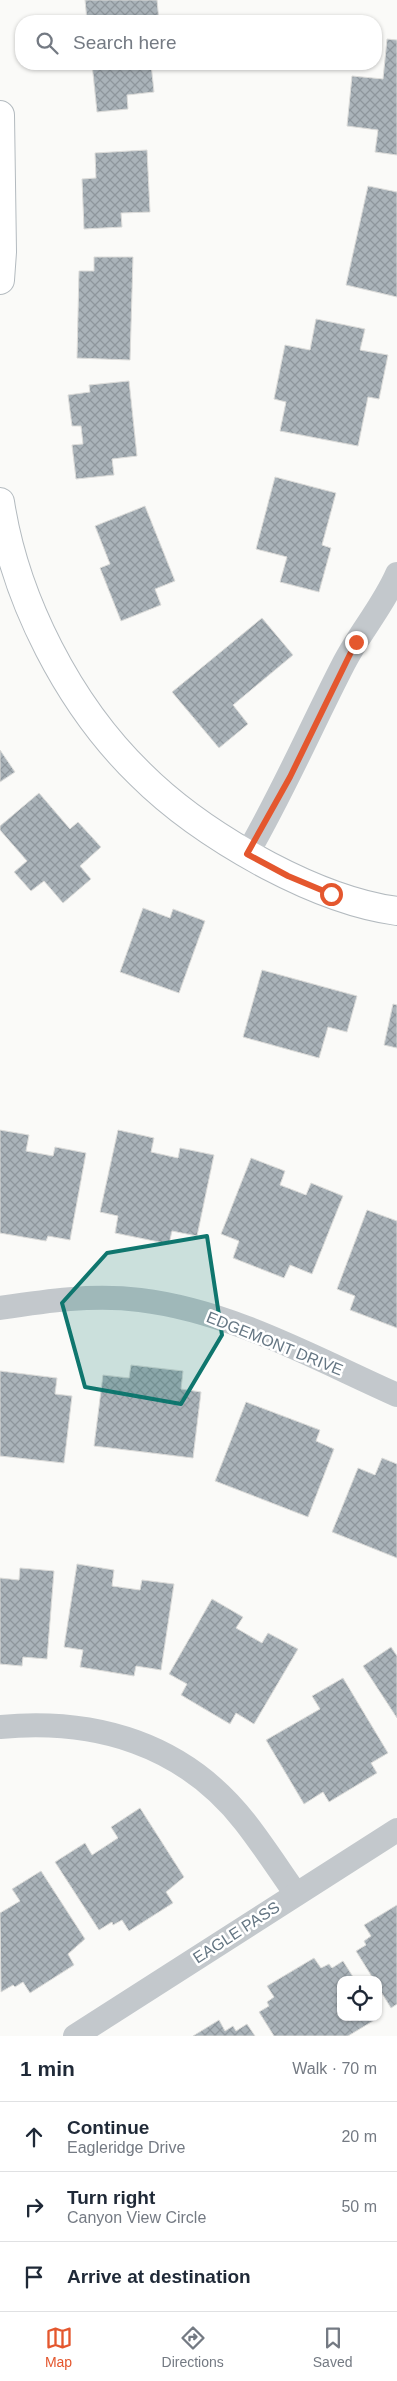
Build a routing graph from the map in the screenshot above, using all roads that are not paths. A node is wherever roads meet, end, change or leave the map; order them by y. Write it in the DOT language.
graph roads {
  1 [pos="0,116"];
  2 [pos="0,280"];
  3 [pos="0,502"];
  4 [pos="6,554"];
  5 [pos="397,574"];
  6 [pos="247,854"];
  7 [pos="397,911"];
  8 [pos="0,1308"];
  9 [pos="397,1395"];
  10 [pos="0,1727"];
  11 [pos="397,1830"];
  12 [pos="296,1894"];
  13 [pos="75,2036"];
  1 -- 2 [label="main road"];
  3 -- 4 [label="main road"];
  4 -- 6 [label="main road"];
  5 -- 6 [label="street"];
  6 -- 7 [label="main road"];
  8 -- 9 [label="street, EDGEMONT DRIVE"];
  10 -- 12 [label="street"];
  11 -- 12 [label="street, EAGLE PASS"];
  12 -- 13 [label="street, EAGLE PASS"];
}
